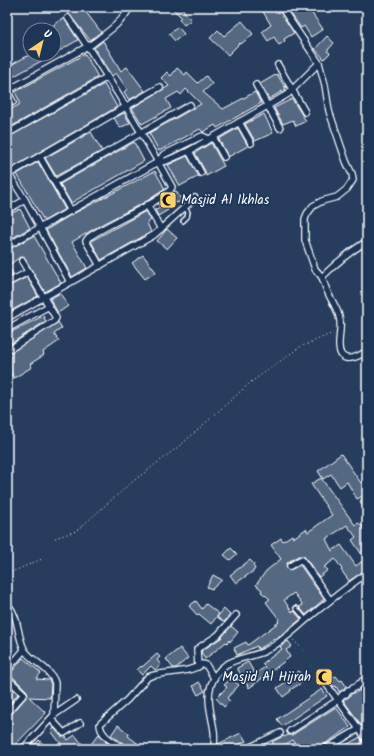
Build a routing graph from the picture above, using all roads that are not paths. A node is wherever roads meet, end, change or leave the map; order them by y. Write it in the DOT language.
graph roads {
  1 [pos="130,7"];
  2 [pos="281,7"];
  3 [pos="68,18"];
  4 [pos="88,46"];
  5 [pos="319,63"];
  6 [pos="278,65"];
  7 [pos="107,77"];
  8 [pos="256,85"];
  9 [pos="160,87"];
  10 [pos="292,90"];
  11 [pos="7,91"];
  12 [pos="13,102"];
  13 [pos="190,105"];
  14 [pos="268,106"];
  15 [pos="127,108"];
  16 [pos="305,112"];
  17 [pos="240,122"];
  18 [pos="280,128"];
  19 [pos="142,133"];
  20 [pos="7,134"];
  21 [pos="211,138"];
  22 [pos="251,143"];
  23 [pos="189,150"];
  24 [pos="40,157"];
  25 [pos="224,157"];
  26 [pos="158,162"];
  27 [pos="8,172"];
  28 [pos="201,173"];
  29 [pos="55,182"];
  30 [pos="195,198"];
  31 [pos="25,200"];
  32 [pos="147,205"];
  33 [pos="184,207"];
  34 [pos="7,210"];
  35 [pos="71,211"];
  36 [pos="183,221"];
  37 [pos="41,228"];
  38 [pos="161,229"];
  39 [pos="367,241"];
  40 [pos="7,246"];
  41 [pos="22,261"];
  42 [pos="100,266"];
  43 [pos="28,272"];
  44 [pos="322,277"];
  45 [pos="70,282"];
  46 [pos="7,283"];
  47 [pos="43,298"];
  48 [pos="49,306"];
  49 [pos="39,311"];
  50 [pos="7,318"];
  51 [pos="7,329"];
  52 [pos="7,351"];
  53 [pos="367,351"];
  54 [pos="290,566"];
  55 [pos="367,573"];
  56 [pos="330,600"];
  57 [pos="7,603"];
  58 [pos="296,608"];
  59 [pos="236,615"];
  60 [pos="306,620"];
  61 [pos="24,650"];
  62 [pos="198,667"];
  63 [pos="7,670"];
  64 [pos="7,678"];
  65 [pos="214,678"];
  66 [pos="362,683"];
  67 [pos="327,685"];
  68 [pos="344,695"];
  69 [pos="76,700"];
  70 [pos="7,714"];
  71 [pos="53,717"];
  72 [pos="80,723"];
  73 [pos="359,729"];
  74 [pos="290,731"];
  75 [pos="280,732"];
  76 [pos="367,740"];
  77 [pos="23,749"];
  78 [pos="124,749"];
  79 [pos="214,749"];
  80 [pos="246,749"];
  81 [pos="324,749"];
  1 -- 4 [label="street"];
  2 -- 5 [label="street"];
  3 -- 4 [label="street"];
  4 -- 7 [label="street"];
  4 -- 11 [label="street"];
  5 -- 10 [label="street"];
  5 -- 44 [label="street"];
  6 -- 10 [label="street"];
  7 -- 15 [label="street"];
  7 -- 20 [label="street"];
  8 -- 14 [label="street"];
  9 -- 15 [label="street"];
  10 -- 14 [label="street"];
  10 -- 16 [label="street"];
  11 -- 12 [label="street"];
  13 -- 19 [label="street"];
  14 -- 17 [label="street"];
  14 -- 18 [label="street"];
  15 -- 19 [label="street"];
  15 -- 24 [label="street"];
  17 -- 21 [label="street"];
  17 -- 22 [label="street"];
  19 -- 26 [label="street"];
  19 -- 29 [label="street"];
  21 -- 23 [label="street"];
  21 -- 25 [label="street"];
  21 -- 26 [label="street"];
  23 -- 26 [label="street"];
  23 -- 28 [label="street"];
  24 -- 27 [label="street"];
  24 -- 29 [label="street"];
  26 -- 32 [label="street"];
  26 -- 35 [label="street"];
  27 -- 31 [label="street"];
  29 -- 35 [label="street"];
  30 -- 33 [label="street"];
  31 -- 34 [label="street"];
  31 -- 37 [label="street"];
  32 -- 38 [label="street"];
  32 -- 42 [label="street"];
  33 -- 36 [label="lane"];
  33 -- 38 [label="street"];
  35 -- 37 [label="street"];
  37 -- 40 [label="street"];
  37 -- 45 [label="street"];
  38 -- 42 [label="street"];
  39 -- 44 [label="street"];
  41 -- 43 [label="street"];
  42 -- 45 [label="street"];
  43 -- 46 [label="street"];
  43 -- 47 [label="street"];
  44 -- 53 [label="street"];
  45 -- 47 [label="street"];
  47 -- 48 [label="street"];
  47 -- 49 [label="street"];
  47 -- 50 [label="street"];
  48 -- 49 [label="street"];
  48 -- 52 [label="street"];
  49 -- 51 [label="street"];
  54 -- 56 [label="street"];
  55 -- 56 [label="street"];
  56 -- 60 [label="street"];
  57 -- 61 [label="street"];
  58 -- 60 [label="lane"];
  59 -- 62 [label="street"];
  60 -- 65 [label="street"];
  61 -- 63 [label="street"];
  61 -- 71 [label="street"];
  62 -- 65 [label="street"];
  62 -- 78 [label="street"];
  64 -- 70 [label="street"];
  65 -- 79 [label="street"];
  66 -- 68 [label="street"];
  67 -- 68 [label="street"];
  68 -- 73 [label="street"];
  68 -- 74 [label="street"];
  69 -- 71 [label="street"];
  71 -- 72 [label="street"];
  71 -- 77 [label="street"];
  73 -- 76 [label="street"];
  73 -- 81 [label="street"];
  75 -- 80 [label="street"];
}
